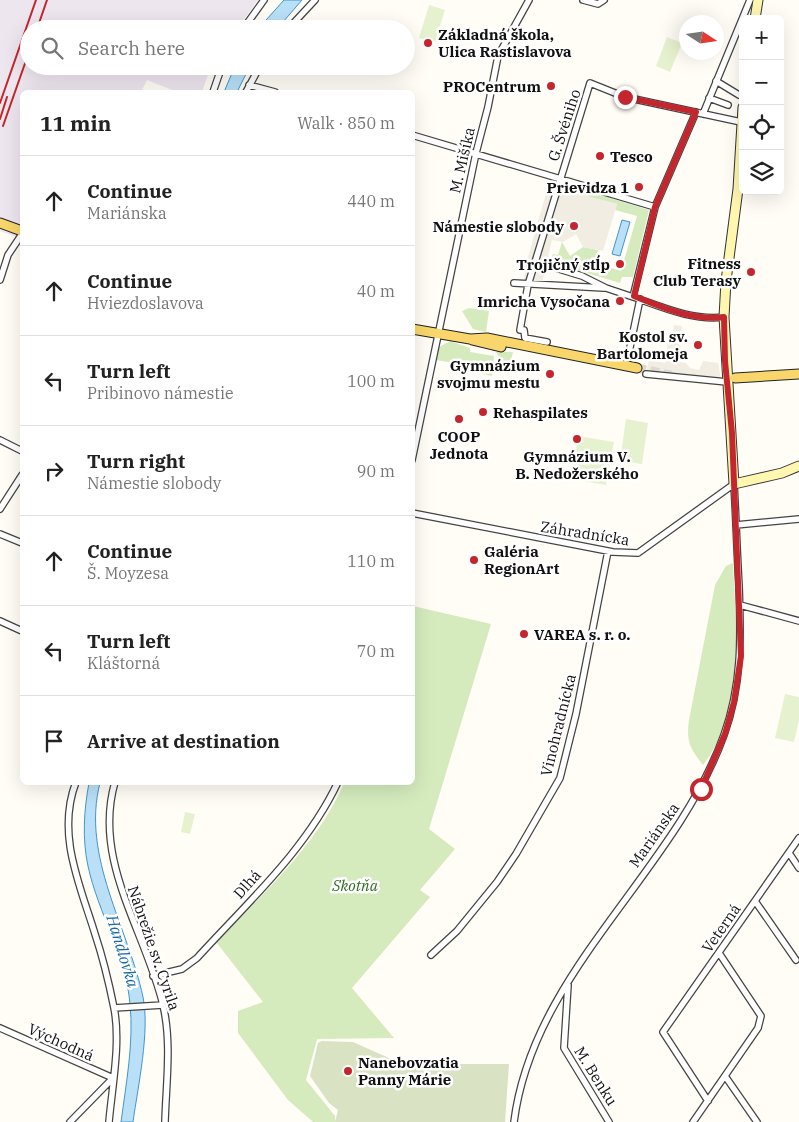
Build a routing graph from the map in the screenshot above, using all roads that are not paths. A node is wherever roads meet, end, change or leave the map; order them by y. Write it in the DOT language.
graph roads {
  1 [pos="264,0"];
  2 [pos="315,0"];
  3 [pos="529,0"];
  4 [pos="583,0"];
  5 [pos="750,0"];
  6 [pos="758,0"];
  7 [pos="602,1"];
  8 [pos="756,15"];
  9 [pos="250,20"];
  10 [pos="296,20"];
  11 [pos="219,75"];
  12 [pos="255,75"];
  13 [pos="716,81"];
  14 [pos="250,85"];
  15 [pos="213,90"];
  16 [pos="247,90"];
  17 [pos="268,90"];
  18 [pos="739,94"];
  19 [pos="709,98"];
  20 [pos="728,105"];
  21 [pos="696,112"];
  22 [pos="703,114"];
  23 [pos="739,122"];
  24 [pos="415,136"];
  25 [pos="740,150"];
  26 [pos="476,153"];
  27 [pos="560,177"];
  28 [pos="655,207"];
  29 [pos="0,223"];
  30 [pos="20,231"];
  31 [pos="20,235"];
  32 [pos="536,262"];
  33 [pos="0,280"];
  34 [pos="514,283"];
  35 [pos="528,285"];
  36 [pos="606,288"];
  37 [pos="634,296"];
  38 [pos="640,299"];
  39 [pos="724,317"];
  40 [pos="415,329"];
  41 [pos="439,333"];
  42 [pos="545,347"];
  43 [pos="628,357"];
  44 [pos="637,368"];
  45 [pos="646,374"];
  46 [pos="799,374"];
  47 [pos="731,380"];
  48 [pos="0,440"];
  49 [pos="415,446"];
  50 [pos="20,450"];
  51 [pos="799,466"];
  52 [pos="20,478"];
  53 [pos="734,484"];
  54 [pos="0,509"];
  55 [pos="415,514"];
  56 [pos="799,519"];
  57 [pos="736,525"];
  58 [pos="0,534"];
  59 [pos="20,542"];
  60 [pos="608,551"];
  61 [pos="740,605"];
  62 [pos="0,621"];
  63 [pos="799,621"];
  64 [pos="20,629"];
  65 [pos="75,785"];
  66 [pos="116,785"];
  67 [pos="337,785"];
  68 [pos="799,838"];
  69 [pos="789,853"];
  70 [pos="799,868"];
  71 [pos="755,900"];
  72 [pos="719,953"];
  73 [pos="431,955"];
  74 [pos="796,960"];
  75 [pos="153,976"];
  76 [pos="568,983"];
  77 [pos="163,1005"];
  78 [pos="114,1008"];
  79 [pos="0,1028"];
  80 [pos="726,1076"];
  81 [pos="112,1078"];
  82 [pos="708,1101"];
  83 [pos="70,1122"];
  84 [pos="109,1122"];
  85 [pos="165,1122"];
  86 [pos="514,1122"];
  87 [pos="609,1122"];
  88 [pos="694,1122"];
  89 [pos="757,1122"];
  1 -- 9 [label="street"];
  2 -- 10 [label="street"];
  3 -- 26 [label="street, M. Mišíka"];
  4 -- 7 [label="street"];
  5 -- 13 [label="street"];
  6 -- 8 [label="street"];
  11 -- 15 [label="street"];
  12 -- 14 [label="street"];
  13 -- 18 [label="street"];
  13 -- 19 [label="street"];
  14 -- 16 [label="street"];
  14 -- 17 [label="street"];
  19 -- 20 [label="street"];
  19 -- 22 [label="street"];
  21 -- 22 [label="street"];
  21 -- 27 [label="street, G. Švéniho"];
  21 -- 28 [label="street"];
  22 -- 23 [label="street"];
  24 -- 26 [label="street"];
  25 -- 39 [label="street, Mariánska"];
  26 -- 27 [label="street"];
  26 -- 41 [label="street, M. Mišíka"];
  27 -- 28 [label="street"];
  27 -- 32 [label="street"];
  28 -- 37 [label="street"];
  29 -- 30 [label="main road"];
  31 -- 33 [label="street"];
  32 -- 35 [label="street"];
  32 -- 36 [label="street"];
  34 -- 35 [label="street"];
  35 -- 36 [label="street"];
  35 -- 42 [label="street"];
  36 -- 37 [label="street"];
  37 -- 38 [label="street"];
  38 -- 39 [label="street"];
  38 -- 43 [label="street"];
  39 -- 47 [label="street, Mariánska"];
  40 -- 41 [label="main road"];
  41 -- 42 [label="main road"];
  41 -- 49 [label="street"];
  42 -- 44 [label="main road"];
  45 -- 47 [label="street"];
  46 -- 47 [label="main road"];
  47 -- 53 [label="street, Mariánska"];
  48 -- 50 [label="street"];
  51 -- 53 [label="street"];
  52 -- 54 [label="street"];
  53 -- 57 [label="street, Mariánska"];
  53 -- 60 [label="street, Záhradnícka"];
  55 -- 60 [label="street, Záhradnícka"];
  56 -- 57 [label="street"];
  57 -- 61 [label="street, Mariánska"];
  58 -- 59 [label="street"];
  60 -- 73 [label="street, Vinohradnícka"];
  61 -- 63 [label="street"];
  61 -- 76 [label="street, Mariánska"];
  62 -- 64 [label="street"];
  65 -- 78 [label="street"];
  66 -- 75 [label="street, Nábrežie sv. Cyrila"];
  67 -- 75 [label="street, Dlhá"];
  68 -- 69 [label="street, Veterná"];
  69 -- 70 [label="street"];
  69 -- 71 [label="street, Veterná"];
  71 -- 72 [label="street, Veterná"];
  71 -- 74 [label="street"];
  72 -- 80 [label="street"];
  72 -- 82 [label="street, Veterná"];
  75 -- 77 [label="street, Nábrežie sv. Cyrila"];
  76 -- 86 [label="street, Mariánska"];
  76 -- 87 [label="street, M. Benku"];
  77 -- 78 [label="street"];
  77 -- 85 [label="street, Nábrežie sv. Cyrila"];
  78 -- 81 [label="street"];
  79 -- 81 [label="street, Východná"];
  80 -- 82 [label="street"];
  80 -- 89 [label="street"];
  81 -- 83 [label="street"];
  81 -- 84 [label="street"];
  82 -- 88 [label="street"];
}
